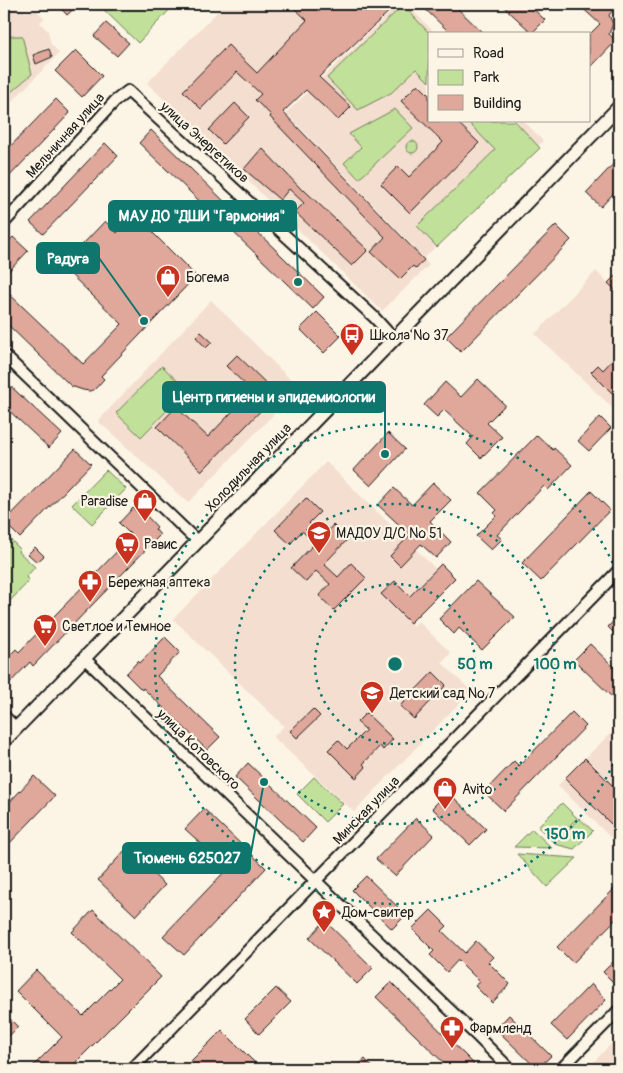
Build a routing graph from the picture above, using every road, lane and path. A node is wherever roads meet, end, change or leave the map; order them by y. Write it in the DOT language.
graph roads {
  1 [pos="128,91"];
  2 [pos="619,107"];
  3 [pos="4,223"];
  4 [pos="394,338"];
  5 [pos="4,355"];
  6 [pos="197,541"];
  7 [pos="619,570"];
  8 [pos="84,658"];
  9 [pos="4,716"];
  10 [pos="16,728"];
  11 [pos="4,741"];
  12 [pos="316,881"];
  13 [pos="619,1010"];
  14 [pos="132,1069"];
  15 [pos="510,1069"];
  16 [pos="561,1069"];
  1 -- 3 [label="street, Мельничная улица"];
  1 -- 4 [label="street, улица Энергетиков"];
  2 -- 4 [label="street, Холодильная улица"];
  4 -- 6 [label="street, Холодильная улица"];
  5 -- 6 [label="street"];
  6 -- 8 [label="street, Холодильная улица"];
  7 -- 12 [label="street, Минская улица"];
  8 -- 10 [label="street, Холодильная улица"];
  8 -- 12 [label="street, улица Котовского"];
  9 -- 10 [label="street"];
  10 -- 11 [label="street, Холодильная улица"];
  12 -- 14 [label="street, Минская улица"];
  12 -- 15 [label="street, улица Котовского"];
  13 -- 16 [label="street"];
}
